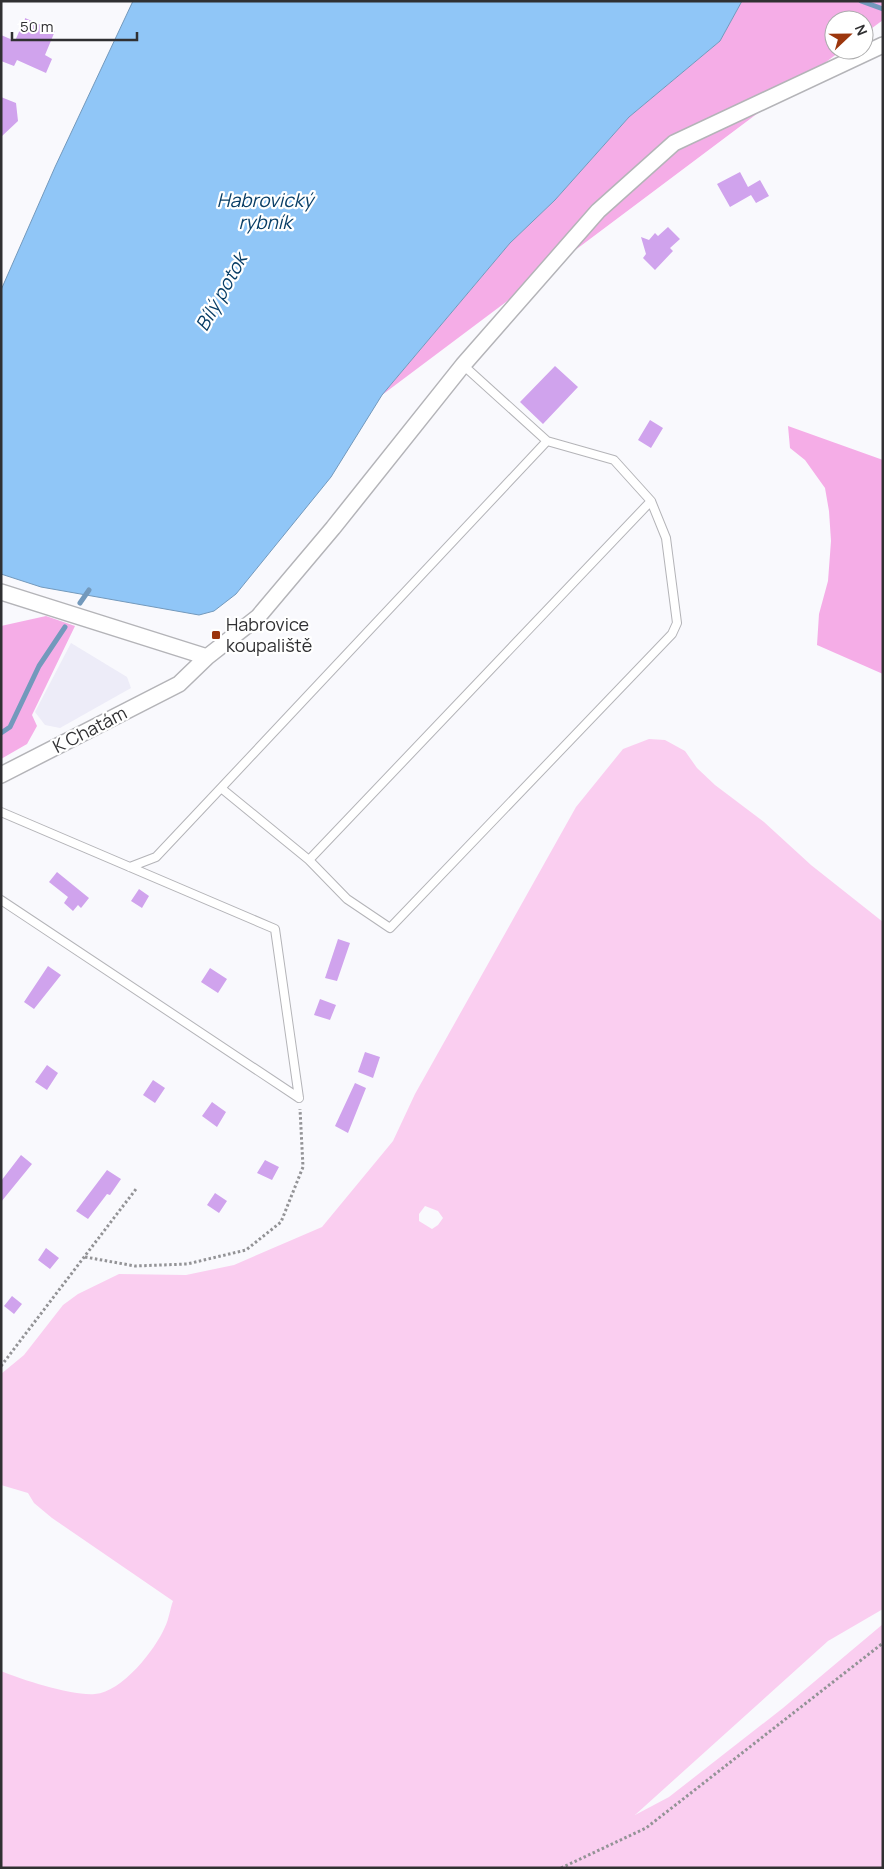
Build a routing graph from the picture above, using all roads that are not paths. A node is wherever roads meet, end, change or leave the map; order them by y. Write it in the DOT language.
graph roads {
  1 [pos="883,45"];
  2 [pos="463,365"];
  3 [pos="547,441"];
  4 [pos="650,501"];
  5 [pos="1,592"];
  6 [pos="207,657"];
  7 [pos="1,775"];
  8 [pos="221,788"];
  9 [pos="1,812"];
  10 [pos="309,860"];
  11 [pos="130,867"];
  12 [pos="1,900"];
  1 -- 2 [label="street, K Chatám"];
  2 -- 3 [label="lane"];
  2 -- 6 [label="street, K Chatám"];
  3 -- 4 [label="lane"];
  3 -- 8 [label="lane"];
  4 -- 10 [label="lane"];
  4 -- 10 [label="lane"];
  5 -- 6 [label="street"];
  6 -- 7 [label="street, K Chatám"];
  8 -- 10 [label="lane"];
  8 -- 11 [label="lane"];
  9 -- 11 [label="lane"];
  11 -- 12 [label="lane"];
}
